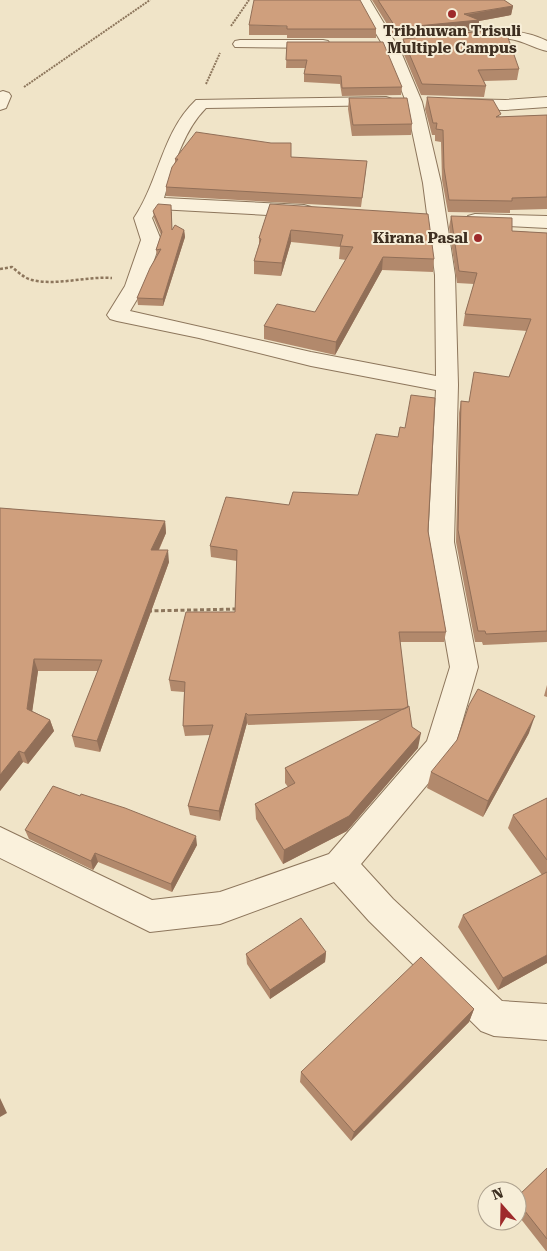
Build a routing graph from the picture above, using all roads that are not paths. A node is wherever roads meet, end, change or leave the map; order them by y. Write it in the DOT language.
graph roads {
  1 [pos="363,0"];
  2 [pos="451,38"];
  3 [pos="240,44"];
  4 [pos="340,44"];
  5 [pos="547,46"];
  6 [pos="547,102"];
  7 [pos="429,103"];
  8 [pos="153,202"];
  9 [pos="320,212"];
  10 [pos="427,219"];
  11 [pos="547,222"];
  12 [pos="446,385"];
  13 [pos="0,842"];
  14 [pos="340,865"];
  15 [pos="546,1023"];
  1 -- 7 [label="street"];
  2 -- 5 [label="street"];
  3 -- 4 [label="street"];
  6 -- 7 [label="street"];
  7 -- 8 [label="street"];
  7 -- 10 [label="street"];
  8 -- 9 [label="street"];
  8 -- 12 [label="street"];
  10 -- 11 [label="street"];
  10 -- 12 [label="street"];
  12 -- 14 [label="street"];
  13 -- 14 [label="street"];
  14 -- 15 [label="street"];
}
